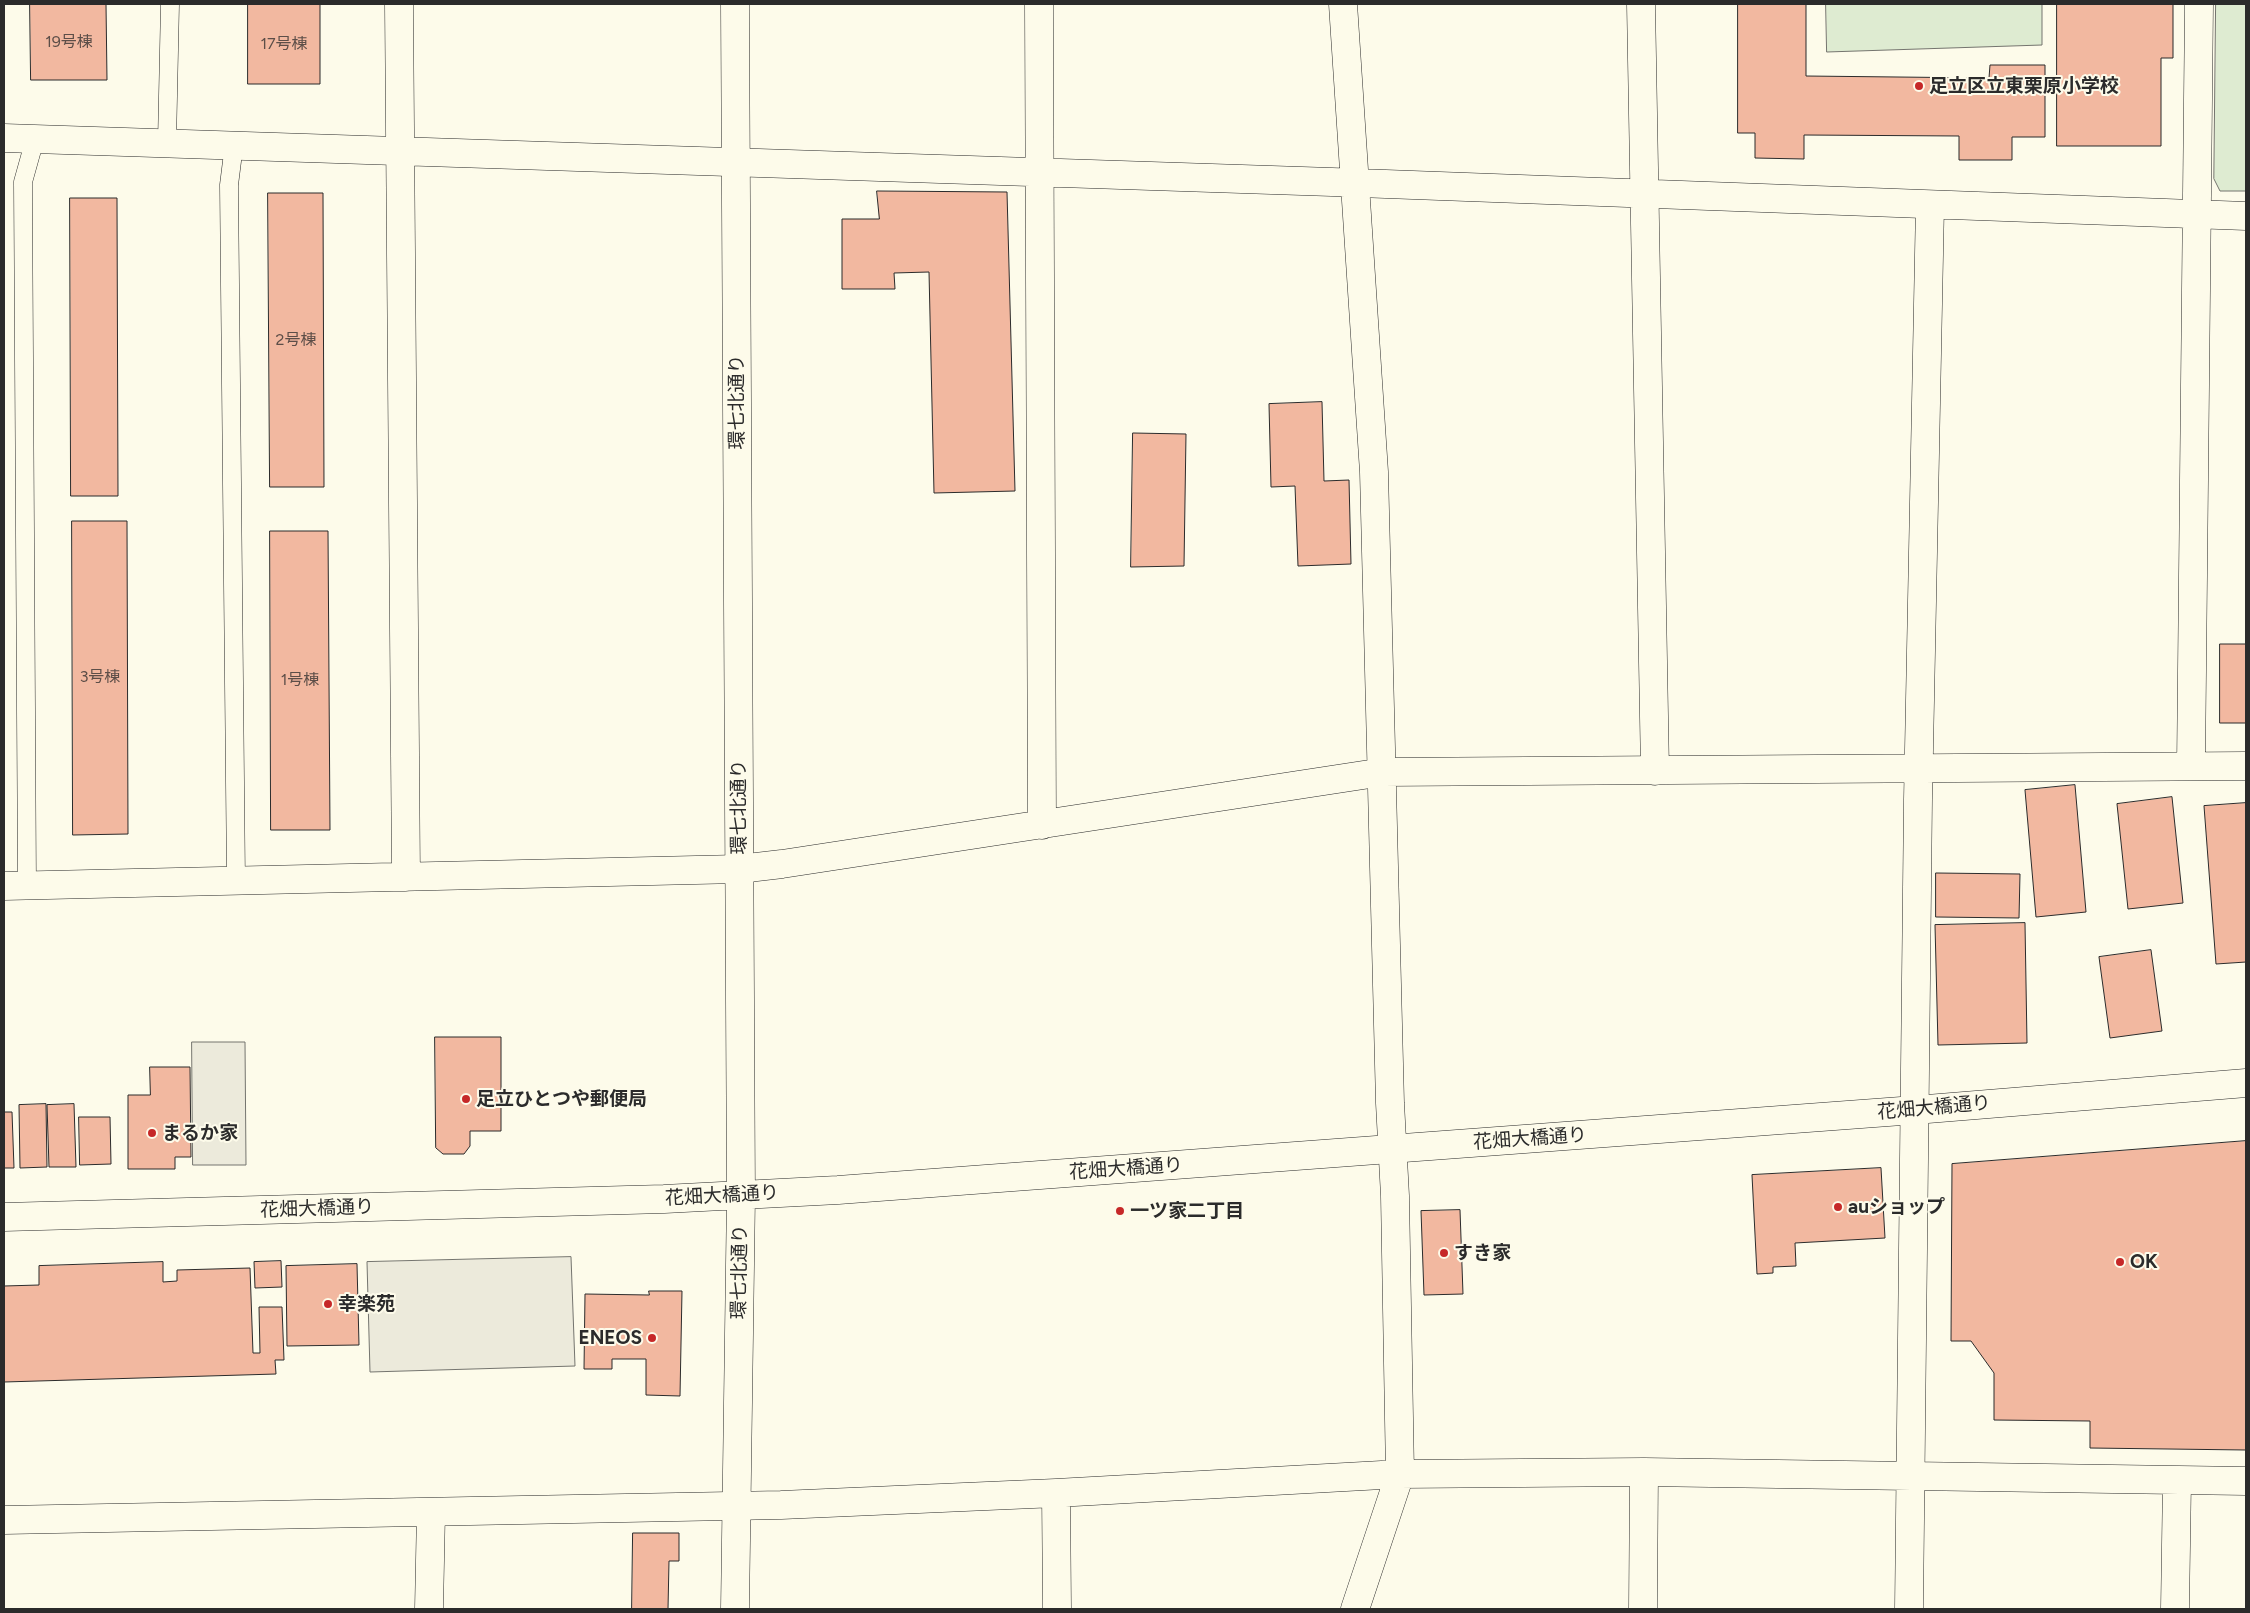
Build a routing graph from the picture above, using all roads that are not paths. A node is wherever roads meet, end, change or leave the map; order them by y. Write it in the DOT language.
graph roads {
  1 [pos="170,4"];
  2 [pos="399,4"];
  3 [pos="735,4"];
  4 [pos="1038,4"];
  5 [pos="1343,4"];
  6 [pos="1641,4"];
  7 [pos="2199,4"];
  8 [pos="4,138"];
  9 [pos="35,139"];
  10 [pos="167,142"];
  11 [pos="234,145"];
  12 [pos="399,150"];
  13 [pos="736,162"];
  14 [pos="1040,173"];
  15 [pos="1354,183"];
  16 [pos="1644,195"];
  17 [pos="1930,205"];
  18 [pos="2196,214"];
  19 [pos="2246,216"];
  20 [pos="2190,766"];
  21 [pos="2246,766"];
  22 [pos="1918,769"];
  23 [pos="1655,771"];
  24 [pos="1383,772"];
  25 [pos="1042,824"];
  26 [pos="739,869"];
  27 [pos="406,877"];
  28 [pos="236,881"];
  29 [pos="16,886"];
  30 [pos="2246,1083"];
  31 [pos="1914,1110"];
  32 [pos="1394,1149"];
  33 [pos="741,1196"];
  34 [pos="4,1217"];
  35 [pos="1644,1472"];
  36 [pos="1400,1474"];
  37 [pos="1910,1477"];
  38 [pos="2177,1481"];
  39 [pos="2246,1481"];
  40 [pos="1056,1493"];
  41 [pos="736,1506"];
  42 [pos="431,1512"];
  43 [pos="4,1520"];
  44 [pos="429,1609"];
  45 [pos="735,1609"];
  46 [pos="1057,1609"];
  47 [pos="1355,1609"];
  48 [pos="1643,1609"];
  49 [pos="1909,1609"];
  50 [pos="2175,1609"];
  1 -- 10 [label="lane"];
  2 -- 12 [label="street"];
  3 -- 13 [label="street, 環七北通り"];
  4 -- 14 [label="street"];
  5 -- 15 [label="street"];
  6 -- 16 [label="street"];
  7 -- 18 [label="street"];
  8 -- 9 [label="street"];
  9 -- 10 [label="street"];
  9 -- 29 [label="lane"];
  10 -- 11 [label="street"];
  11 -- 12 [label="street"];
  11 -- 28 [label="lane"];
  12 -- 13 [label="street"];
  12 -- 27 [label="street"];
  13 -- 14 [label="street"];
  13 -- 26 [label="street, 環七北通り"];
  14 -- 15 [label="street"];
  14 -- 25 [label="street"];
  15 -- 16 [label="street"];
  15 -- 24 [label="street"];
  16 -- 17 [label="street"];
  16 -- 23 [label="street"];
  17 -- 18 [label="street"];
  17 -- 22 [label="street"];
  18 -- 19 [label="street"];
  18 -- 20 [label="street"];
  20 -- 21 [label="street"];
  20 -- 22 [label="street"];
  22 -- 23 [label="street"];
  22 -- 31 [label="street"];
  23 -- 24 [label="street"];
  24 -- 25 [label="street"];
  24 -- 32 [label="street"];
  25 -- 26 [label="street"];
  26 -- 27 [label="street"];
  26 -- 33 [label="street, 環七北通り"];
  27 -- 28 [label="street"];
  28 -- 29 [label="street"];
  30 -- 31 [label="street, 花畑大橋通り"];
  31 -- 32 [label="street, 花畑大橋通り"];
  31 -- 37 [label="street"];
  32 -- 33 [label="street, 花畑大橋通り"];
  32 -- 36 [label="street"];
  33 -- 34 [label="street, 花畑大橋通り"];
  33 -- 41 [label="street, 環七北通り"];
  35 -- 36 [label="street"];
  35 -- 37 [label="street"];
  35 -- 48 [label="street"];
  36 -- 40 [label="street"];
  36 -- 47 [label="street"];
  37 -- 38 [label="street"];
  37 -- 49 [label="street"];
  38 -- 39 [label="street"];
  38 -- 50 [label="street"];
  40 -- 41 [label="street"];
  40 -- 46 [label="street"];
  41 -- 42 [label="street"];
  41 -- 45 [label="street, 環七北通り"];
  42 -- 43 [label="street"];
  42 -- 44 [label="street"];
}
